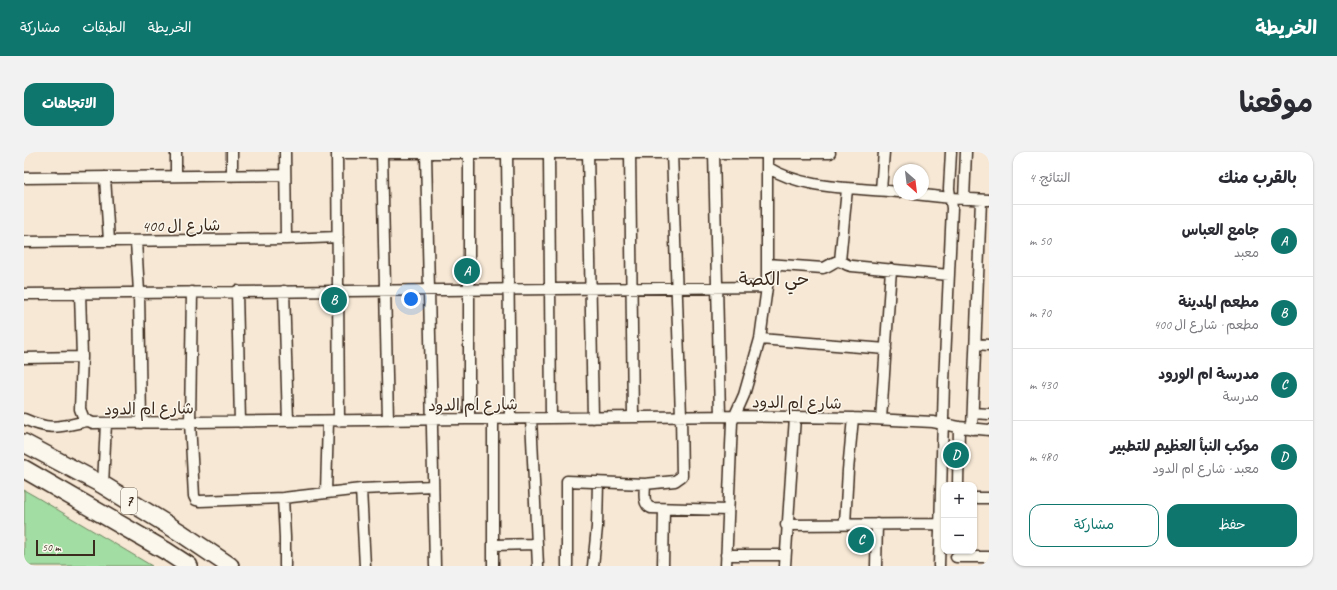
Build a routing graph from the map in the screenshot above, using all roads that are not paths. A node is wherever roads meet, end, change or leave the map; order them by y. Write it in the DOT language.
graph roads {
  1 [pos="176,152"];
  2 [pos="232,152"];
  3 [pos="285,152"];
  4 [pos="588,152"];
  5 [pos="630,152"];
  6 [pos="672,152"];
  7 [pos="714,152"];
  8 [pos="754,152"];
  9 [pos="767,152"];
  10 [pos="884,152"];
  11 [pos="951,152"];
  12 [pos="966,152"];
  13 [pos="337,153"];
  14 [pos="382,153"];
  15 [pos="426,153"];
  16 [pos="469,153"];
  17 [pos="509,153"];
  18 [pos="549,153"];
  19 [pos="830,153"];
  20 [pos="767,167"];
  21 [pos="285,175"];
  22 [pos="176,176"];
  23 [pos="232,176"];
  24 [pos="106,177"];
  25 [pos="24,178"];
  26 [pos="847,189"];
  27 [pos="881,190"];
  28 [pos="893,191"];
  29 [pos="929,196"];
  30 [pos="951,198"];
  31 [pos="964,199"];
  32 [pos="985,200"];
  33 [pos="338,237"];
  34 [pos="286,239"];
  35 [pos="109,241"];
  36 [pos="136,241"];
  37 [pos="24,242"];
  38 [pos="840,261"];
  39 [pos="767,264"];
  40 [pos="891,269"];
  41 [pos="949,274"];
  42 [pos="767,287"];
  43 [pos="632,288"];
  44 [pos="677,288"];
  45 [pos="717,288"];
  46 [pos="509,289"];
  47 [pos="550,289"];
  48 [pos="591,289"];
  49 [pos="385,290"];
  50 [pos="429,290"];
  51 [pos="469,290"];
  52 [pos="237,291"];
  53 [pos="284,291"];
  54 [pos="338,291"];
  55 [pos="139,292"];
  56 [pos="192,292"];
  57 [pos="80,293"];
  58 [pos="24,294"];
  59 [pos="760,339"];
  60 [pos="976,344"];
  61 [pos="989,345"];
  62 [pos="886,349"];
  63 [pos="82,357"];
  64 [pos="24,358"];
  65 [pos="972,413"];
  66 [pos="989,414"];
  67 [pos="681,416"];
  68 [pos="720,416"];
  69 [pos="734,416"];
  70 [pos="633,417"];
  71 [pos="795,417"];
  72 [pos="510,418"];
  73 [pos="531,418"];
  74 [pos="551,418"];
  75 [pos="593,418"];
  76 [pos="853,418"];
  77 [pos="24,419"];
  78 [pos="469,419"];
  79 [pos="493,419"];
  80 [pos="388,420"];
  81 [pos="432,420"];
  82 [pos="881,420"];
  83 [pos="87,421"];
  84 [pos="288,421"];
  85 [pos="328,421"];
  86 [pos="339,421"];
  87 [pos="190,422"];
  88 [pos="240,422"];
  89 [pos="106,423"];
  90 [pos="141,423"];
  91 [pos="943,424"];
  92 [pos="959,427"];
  93 [pos="972,429"];
  94 [pos="989,430"];
  95 [pos="24,443"];
  96 [pos="24,469"];
  97 [pos="598,482"];
  98 [pos="958,482"];
  99 [pos="645,484"];
  100 [pos="103,485"];
  101 [pos="433,486"];
  102 [pos="361,489"];
  103 [pos="326,492"];
  104 [pos="283,498"];
  105 [pos="977,498"];
  106 [pos="989,498"];
  107 [pos="664,509"];
  108 [pos="728,510"];
  109 [pos="845,524"];
  110 [pos="877,524"];
  111 [pos="940,524"];
  112 [pos="786,525"];
  113 [pos="537,544"];
  114 [pos="493,545"];
  115 [pos="785,555"];
  116 [pos="726,556"];
  117 [pos="989,557"];
  118 [pos="956,558"];
  119 [pos="188,566"];
  120 [pos="230,566"];
  121 [pos="285,566"];
  122 [pos="364,566"];
  123 [pos="435,566"];
  124 [pos="493,566"];
  125 [pos="538,566"];
  126 [pos="567,566"];
  127 [pos="593,566"];
  128 [pos="663,566"];
  129 [pos="726,566"];
  130 [pos="785,566"];
  131 [pos="876,566"];
  132 [pos="939,566"];
  1 -- 22 [label="street"];
  2 -- 23 [label="street"];
  3 -- 21 [label="street"];
  4 -- 5 [label="street"];
  4 -- 18 [label="street"];
  4 -- 48 [label="street"];
  5 -- 6 [label="street"];
  5 -- 43 [label="street"];
  6 -- 7 [label="street"];
  6 -- 44 [label="street"];
  7 -- 8 [label="street"];
  7 -- 45 [label="street"];
  8 -- 9 [label="street"];
  9 -- 19 [label="street"];
  9 -- 20 [label="street"];
  10 -- 27 [label="street"];
  11 -- 30 [label="street"];
  12 -- 31 [label="street"];
  13 -- 14 [label="street"];
  13 -- 33 [label="street"];
  14 -- 15 [label="street"];
  14 -- 49 [label="street"];
  15 -- 16 [label="street"];
  15 -- 50 [label="street"];
  16 -- 17 [label="street"];
  16 -- 51 [label="street"];
  17 -- 18 [label="street"];
  17 -- 46 [label="street"];
  18 -- 47 [label="street"];
  20 -- 26 [label="street"];
  20 -- 39 [label="street"];
  21 -- 23 [label="street"];
  21 -- 34 [label="street"];
  22 -- 23 [label="street"];
  22 -- 24 [label="street"];
  24 -- 25 [label="street"];
  24 -- 35 [label="street"];
  26 -- 27 [label="street"];
  26 -- 38 [label="street"];
  27 -- 28 [label="street"];
  29 -- 30 [label="street"];
  30 -- 31 [label="street"];
  30 -- 41 [label="street"];
  31 -- 32 [label="street"];
  32 -- 60 [label="street"];
  33 -- 34 [label="street, شارع ال 400"];
  33 -- 54 [label="street"];
  34 -- 36 [label="street, شارع ال 400"];
  35 -- 36 [label="street, شارع ال 400"];
  35 -- 37 [label="street, شارع ال 400"];
  36 -- 55 [label="street"];
  38 -- 39 [label="street"];
  38 -- 40 [label="street"];
  39 -- 42 [label="street"];
  40 -- 41 [label="street"];
  40 -- 62 [label="street"];
  41 -- 91 [label="street"];
  42 -- 45 [label="street"];
  42 -- 59 [label="street"];
  43 -- 44 [label="street"];
  43 -- 48 [label="street"];
  43 -- 70 [label="street"];
  44 -- 45 [label="street"];
  44 -- 67 [label="street"];
  45 -- 68 [label="street"];
  46 -- 47 [label="street"];
  46 -- 51 [label="street"];
  46 -- 72 [label="street"];
  47 -- 48 [label="street"];
  47 -- 74 [label="street"];
  48 -- 75 [label="street"];
  49 -- 50 [label="street"];
  49 -- 54 [label="street"];
  49 -- 80 [label="street"];
  50 -- 51 [label="street"];
  50 -- 81 [label="street"];
  51 -- 78 [label="street"];
  52 -- 53 [label="street"];
  52 -- 56 [label="street"];
  52 -- 88 [label="street"];
  53 -- 54 [label="street"];
  53 -- 84 [label="street"];
  54 -- 86 [label="street"];
  55 -- 56 [label="street"];
  55 -- 57 [label="street"];
  55 -- 90 [label="street"];
  56 -- 87 [label="street"];
  57 -- 58 [label="street"];
  57 -- 63 [label="street, شارع ام الدود"];
  59 -- 62 [label="street"];
  59 -- 69 [label="street"];
  60 -- 61 [label="street"];
  60 -- 65 [label="street"];
  62 -- 82 [label="street"];
  63 -- 64 [label="street"];
  63 -- 83 [label="street, شارع ام الدود"];
  65 -- 66 [label="street"];
  65 -- 93 [label="street"];
  67 -- 68 [label="street, شارع ام الدود"];
  67 -- 70 [label="street, شارع ام الدود"];
  67 -- 99 [label="street"];
  68 -- 69 [label="street, شارع ام الدود"];
  69 -- 71 [label="street, شارع ام الدود"];
  69 -- 108 [label="street"];
  70 -- 75 [label="street, شارع ام الدود"];
  71 -- 76 [label="street, شارع ام الدود"];
  71 -- 112 [label="street"];
  72 -- 73 [label="street, شارع ام الدود"];
  72 -- 79 [label="street, شارع ام الدود"];
  73 -- 74 [label="street, شارع ام الدود"];
  73 -- 113 [label="street"];
  74 -- 75 [label="street, شارع ام الدود"];
  76 -- 82 [label="street, شارع ام الدود"];
  76 -- 109 [label="street"];
  77 -- 83 [label="street"];
  78 -- 79 [label="street, شارع ام الدود"];
  78 -- 81 [label="street, شارع ام الدود"];
  79 -- 114 [label="street"];
  80 -- 81 [label="street, شارع ام الدود"];
  80 -- 86 [label="street, شارع ام الدود"];
  81 -- 101 [label="street"];
  82 -- 91 [label="street, شارع ام الدود"];
  83 -- 89 [label="street, شارع ام الدود"];
  84 -- 85 [label="street, شارع ام الدود"];
  84 -- 88 [label="street, شارع ام الدود"];
  85 -- 86 [label="street, شارع ام الدود"];
  85 -- 103 [label="street"];
  87 -- 88 [label="street, شارع ام الدود"];
  87 -- 90 [label="street, شارع ام الدود"];
  87 -- 104 [label="street"];
  89 -- 90 [label="street, شارع ام الدود"];
  89 -- 100 [label="street"];
  91 -- 92 [label="street, شارع ام الدود"];
  91 -- 111 [label="street"];
  92 -- 93 [label="street, شارع ام الدود"];
  92 -- 98 [label="street"];
  93 -- 94 [label="street, شارع ام الدود"];
  95 -- 100 [label="highway, 7"];
  96 -- 119 [label="highway, 7"];
  97 -- 99 [label="street"];
  97 -- 126 [label="street"];
  97 -- 127 [label="street"];
  99 -- 107 [label="street"];
  100 -- 120 [label="highway, 7"];
  101 -- 102 [label="street"];
  101 -- 123 [label="street"];
  102 -- 103 [label="street"];
  102 -- 122 [label="street"];
  103 -- 104 [label="street"];
  104 -- 121 [label="street"];
  105 -- 106 [label="street"];
  107 -- 108 [label="street"];
  107 -- 128 [label="street"];
  108 -- 116 [label="street"];
  109 -- 110 [label="street"];
  109 -- 112 [label="street"];
  110 -- 111 [label="street"];
  110 -- 131 [label="street"];
  111 -- 132 [label="street"];
  112 -- 115 [label="street"];
  113 -- 114 [label="street"];
  113 -- 125 [label="street"];
  114 -- 124 [label="street"];
  115 -- 116 [label="street"];
  115 -- 130 [label="street"];
  116 -- 129 [label="street"];
  117 -- 118 [label="street"];
}
